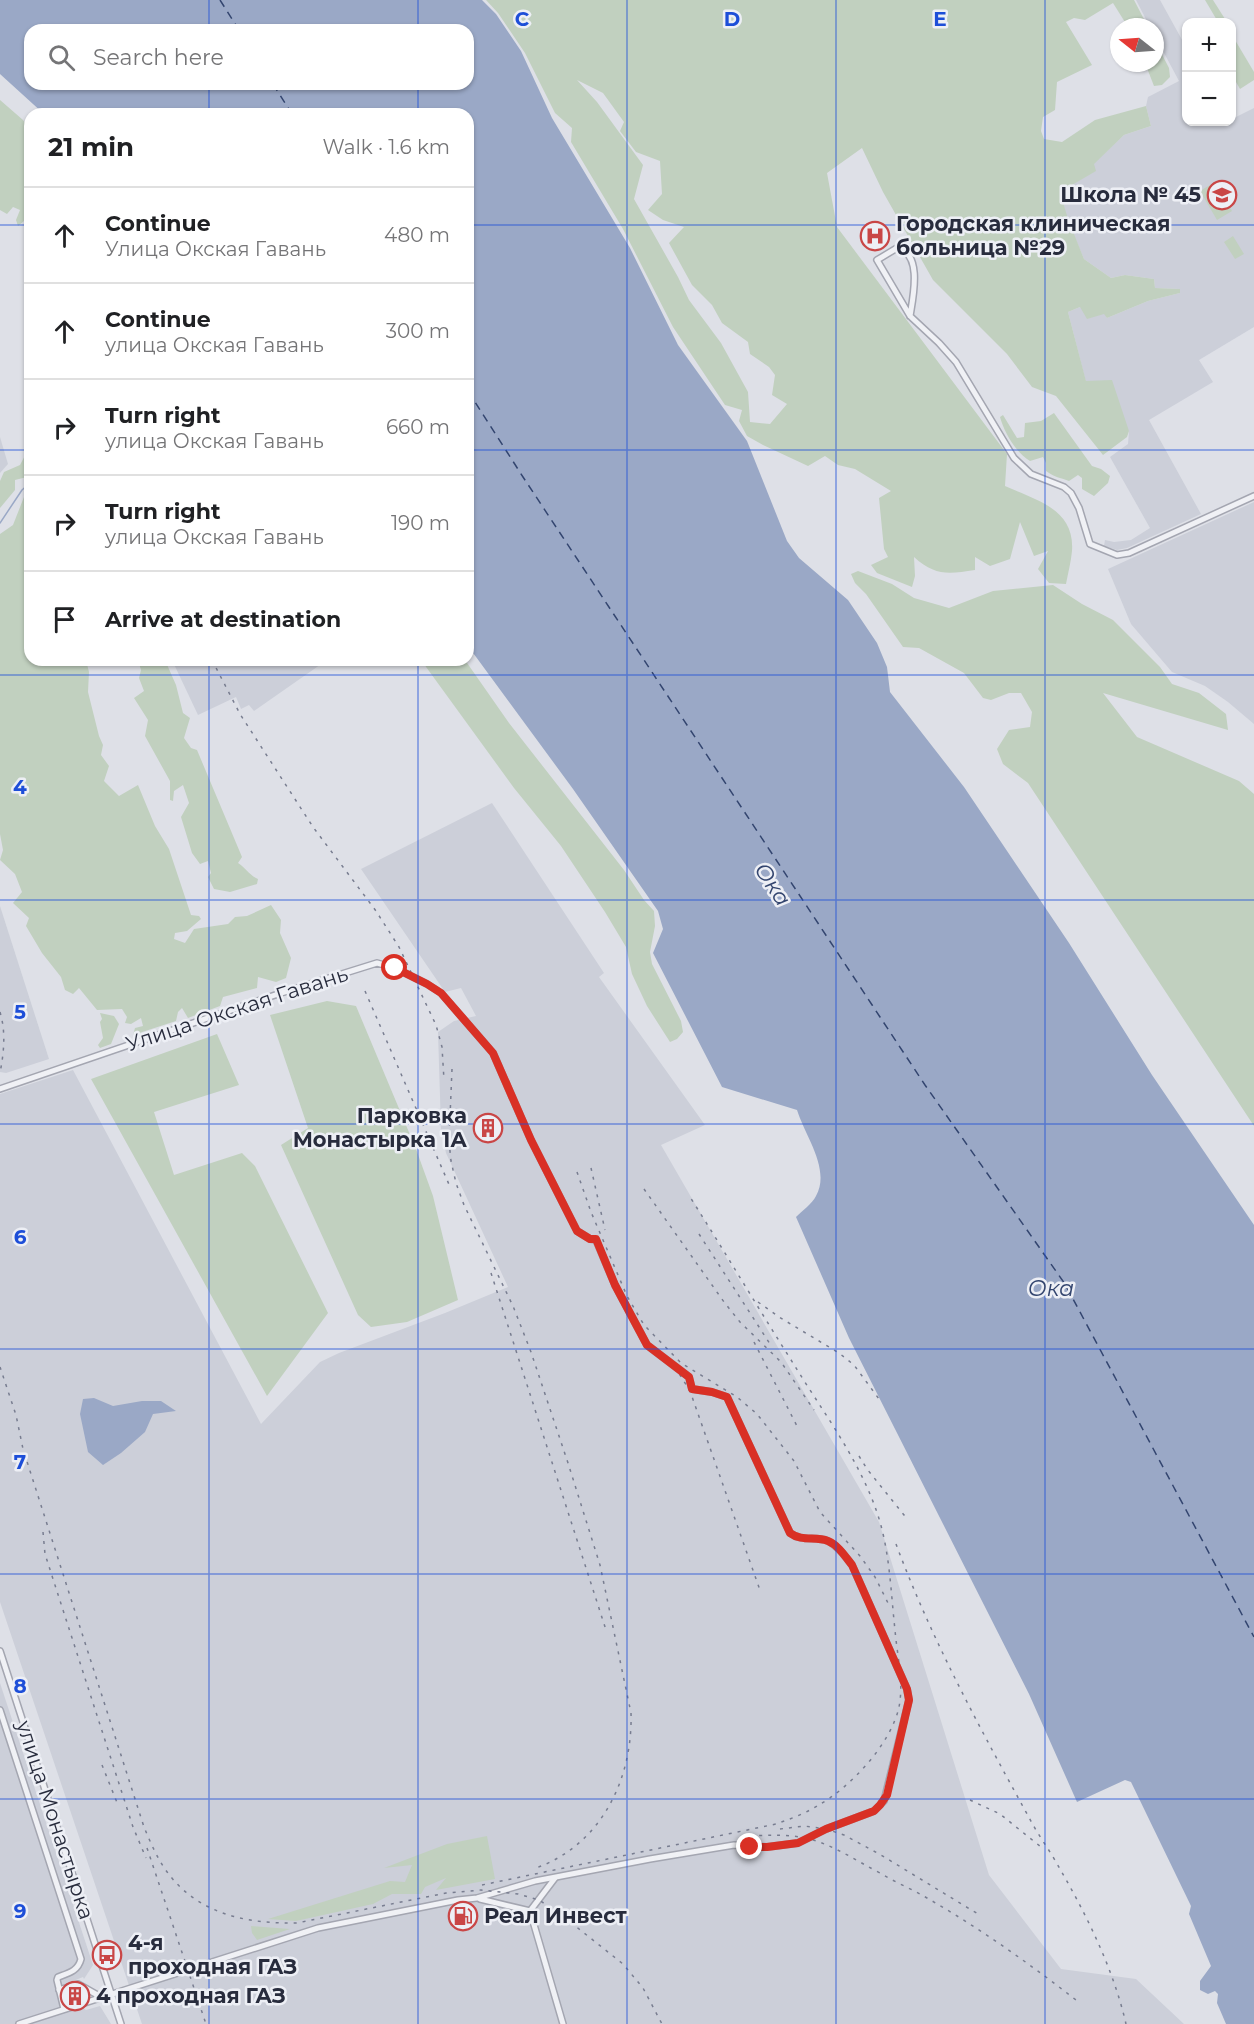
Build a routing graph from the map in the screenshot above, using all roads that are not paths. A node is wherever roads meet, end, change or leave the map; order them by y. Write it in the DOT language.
graph roads {
  1 [pos="910,316"];
  2 [pos="1254,496"];
  3 [pos="0,1089"];
  4 [pos="0,1651"];
  5 [pos="0,1710"];
  6 [pos="555,1878"];
  7 [pos="477,1898"];
  8 [pos="530,1911"];
  9 [pos="59,1990"];
  10 [pos="112,1993"];
  11 [pos="101,1997"];
  12 [pos="64,2009"];
  13 [pos="19,2024"];
  14 [pos="121,2024"];
  15 [pos="563,2024"];
  1 -- 1 [label="street"];
  1 -- 2 [label="street"];
  3 -- 6 [label="street, Улица Окская Гавань"];
  4 -- 10 [label="street, улица Монастырка"];
  5 -- 9 [label="street"];
  6 -- 7 [label="street"];
  6 -- 8 [label="street"];
  7 -- 8 [label="street"];
  7 -- 10 [label="street"];
  8 -- 15 [label="street"];
  9 -- 11 [label="street"];
  9 -- 12 [label="street"];
  10 -- 11 [label="street"];
  10 -- 14 [label="street, улица Монастырка"];
  11 -- 12 [label="street"];
  12 -- 13 [label="street"];
}
